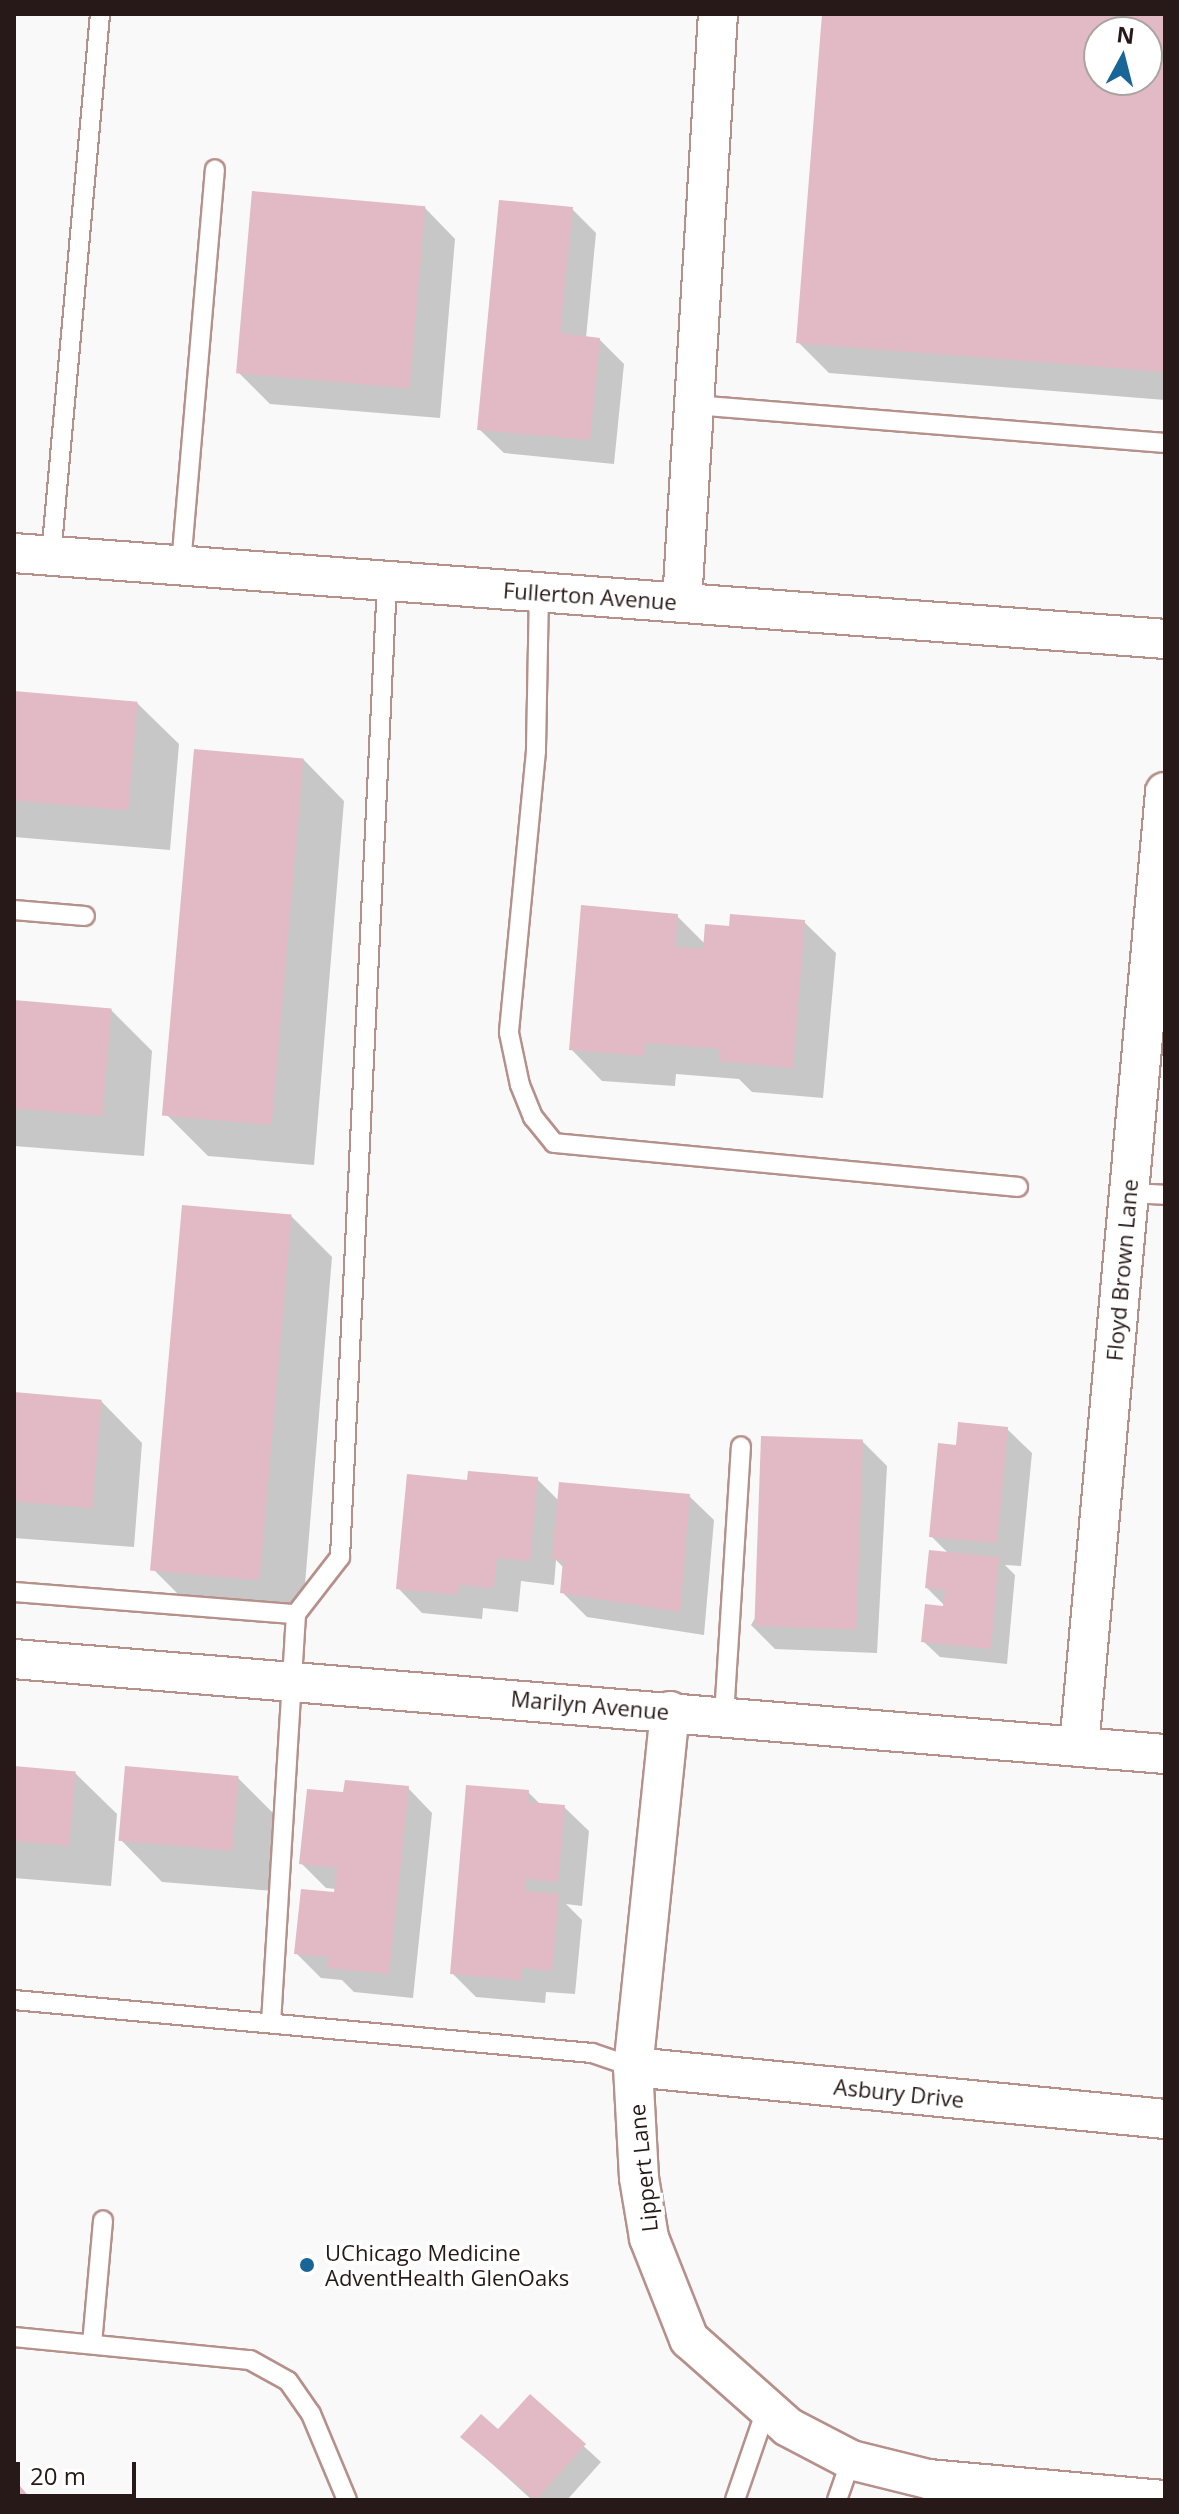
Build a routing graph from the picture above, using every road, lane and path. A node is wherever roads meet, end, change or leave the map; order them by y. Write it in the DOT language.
graph roads {
  1 [pos="100,14"];
  2 [pos="718,14"];
  3 [pos="215,169"];
  4 [pos="694,405"];
  5 [pos="1165,443"];
  6 [pos="14,553"];
  7 [pos="51,556"];
  8 [pos="181,565"];
  9 [pos="387,581"];
  10 [pos="539,592"];
  11 [pos="682,602"];
  12 [pos="1165,639"];
  13 [pos="1165,792"];
  14 [pos="14,910"];
  15 [pos="85,916"];
  16 [pos="1018,1187"];
  17 [pos="1147,1194"];
  18 [pos="741,1447"];
  19 [pos="14,1592"];
  20 [pos="296,1614"];
  21 [pos="14,1659"];
  22 [pos="293,1681"];
  23 [pos="670,1711"];
  24 [pos="724,1716"];
  25 [pos="1079,1747"];
  26 [pos="1165,1754"];
  27 [pos="14,2000"];
  28 [pos="271,2023"];
  29 [pos="633,2067"];
  30 [pos="1165,2119"];
  31 [pos="103,2220"];
  32 [pos="14,2337"];
  33 [pos="92,2344"];
  34 [pos="766,2410"];
  35 [pos="851,2460"];
  36 [pos="1153,2499"];
  37 [pos="347,2500"];
  38 [pos="735,2500"];
  39 [pos="837,2500"];
  1 -- 7 [label="lane"];
  2 -- 4 [label="street"];
  3 -- 8 [label="lane"];
  4 -- 5 [label="lane"];
  4 -- 11 [label="street"];
  6 -- 7 [label="street, Fullerton Avenue"];
  7 -- 8 [label="street, Fullerton Avenue"];
  8 -- 9 [label="street, Fullerton Avenue"];
  9 -- 10 [label="street, Fullerton Avenue"];
  9 -- 20 [label="lane"];
  10 -- 11 [label="street, Fullerton Avenue"];
  10 -- 16 [label="lane"];
  11 -- 12 [label="street, Fullerton Avenue"];
  13 -- 17 [label="street, Floyd Brown Lane"];
  14 -- 15 [label="lane"];
  17 -- 25 [label="street, Floyd Brown Lane"];
  18 -- 24 [label="lane"];
  19 -- 20 [label="lane"];
  20 -- 22 [label="lane"];
  21 -- 22 [label="street, Marilyn Avenue"];
  22 -- 23 [label="street, Marilyn Avenue"];
  22 -- 28 [label="lane"];
  23 -- 24 [label="street, Marilyn Avenue"];
  23 -- 29 [label="street, Lippert Lane"];
  24 -- 25 [label="street, Marilyn Avenue"];
  25 -- 26 [label="street, Marilyn Avenue"];
  27 -- 28 [label="lane"];
  28 -- 29 [label="lane"];
  29 -- 30 [label="street, Asbury Drive"];
  29 -- 34 [label="street, Lippert Lane"];
  31 -- 33 [label="lane"];
  32 -- 33 [label="lane"];
  33 -- 37 [label="lane"];
  34 -- 35 [label="street, Lippert Lane"];
  34 -- 38 [label="lane"];
  35 -- 36 [label="street, Lippert Lane"];
  35 -- 39 [label="lane"];
}
